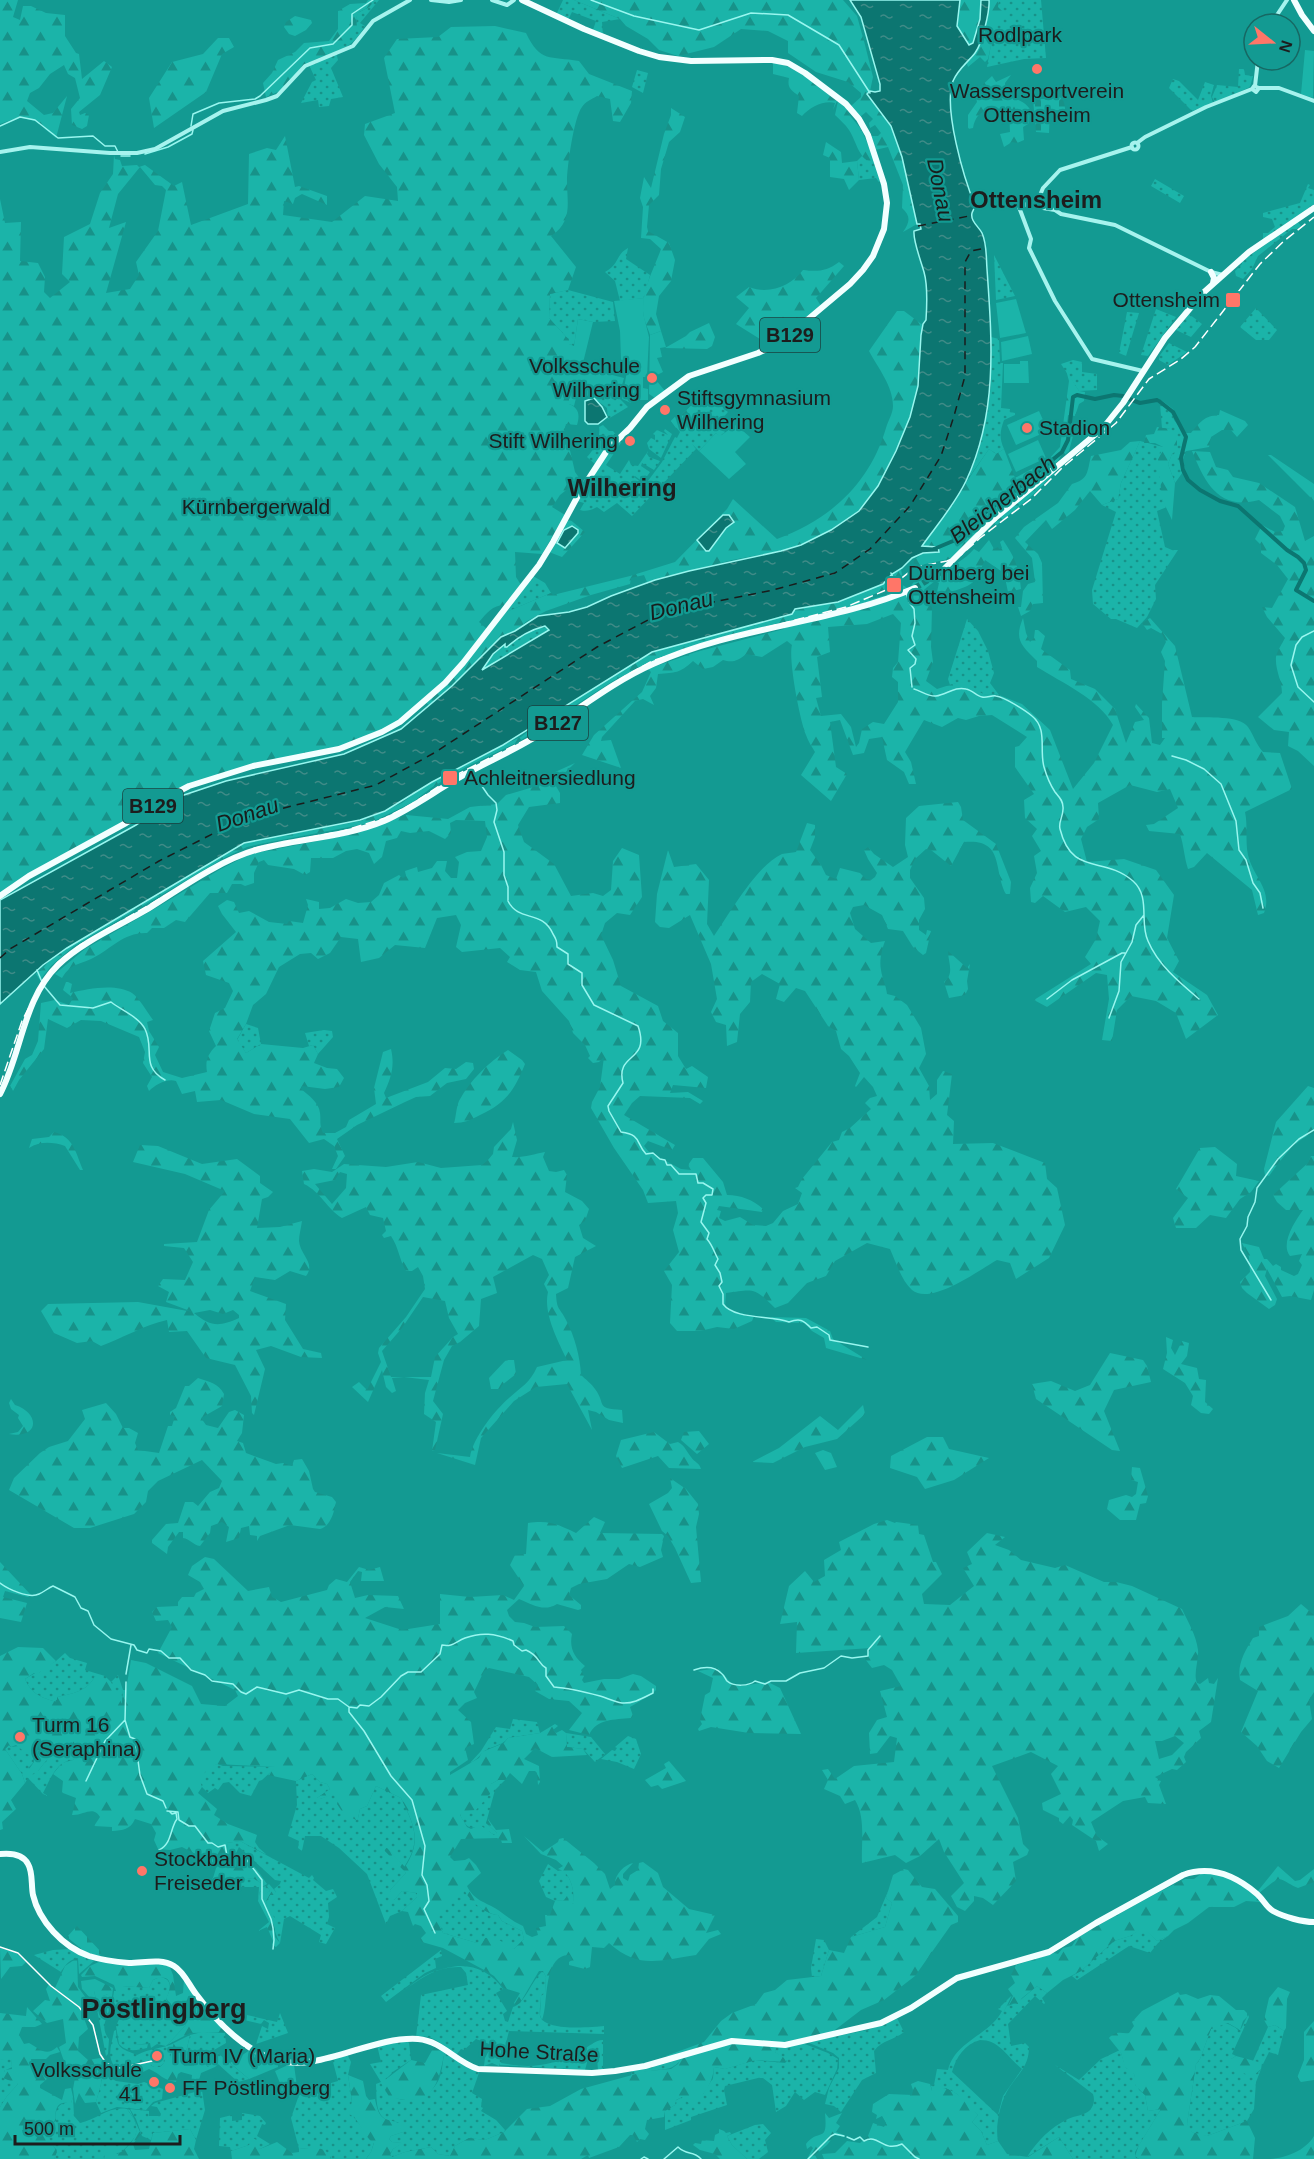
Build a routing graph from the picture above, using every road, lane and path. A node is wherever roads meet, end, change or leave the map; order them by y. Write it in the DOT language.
graph roads {
  1 [pos="410,0"];
  2 [pos="431,0"];
  3 [pos="461,0"];
  4 [pos="492,0"];
  5 [pos="522,0"];
  6 [pos="1294,0"];
  7 [pos="512,2"];
  8 [pos="1314,31"];
  9 [pos="1257,72"];
  10 [pos="1255,88"];
  11 [pos="1314,101"];
  12 [pos="0,152"];
  13 [pos="1038,200"];
  14 [pos="1314,208"];
  15 [pos="1211,272"];
  16 [pos="1223,275"];
  17 [pos="1209,288"];
  18 [pos="1144,372"];
  19 [pos="943,570"];
  20 [pos="913,589"];
  21 [pos="0,896"];
  22 [pos="0,1094"];
  23 [pos="0,1854"];
  24 [pos="1314,1922"];
  1 -- 12 [label="street"];
  2 -- 3 [label="street"];
  4 -- 7 [label="street"];
  5 -- 21 [label="main road, B129"];
  6 -- 8 [label="main road"];
  9 -- 10 [label="street"];
  10 -- 11 [label="street"];
  10 -- 13 [label="street"];
  13 -- 15 [label="street"];
  13 -- 18 [label="street"];
  14 -- 16 [label="main road"];
  15 -- 16 [label="street"];
  15 -- 17 [label="main road"];
  16 -- 17 [label="main road"];
  17 -- 18 [label="main road"];
  18 -- 19 [label="main road, bridge"];
  20 -- 22 [label="main road, B127"];
  23 -- 24 [label="main road, Hohe Straße"];
}
